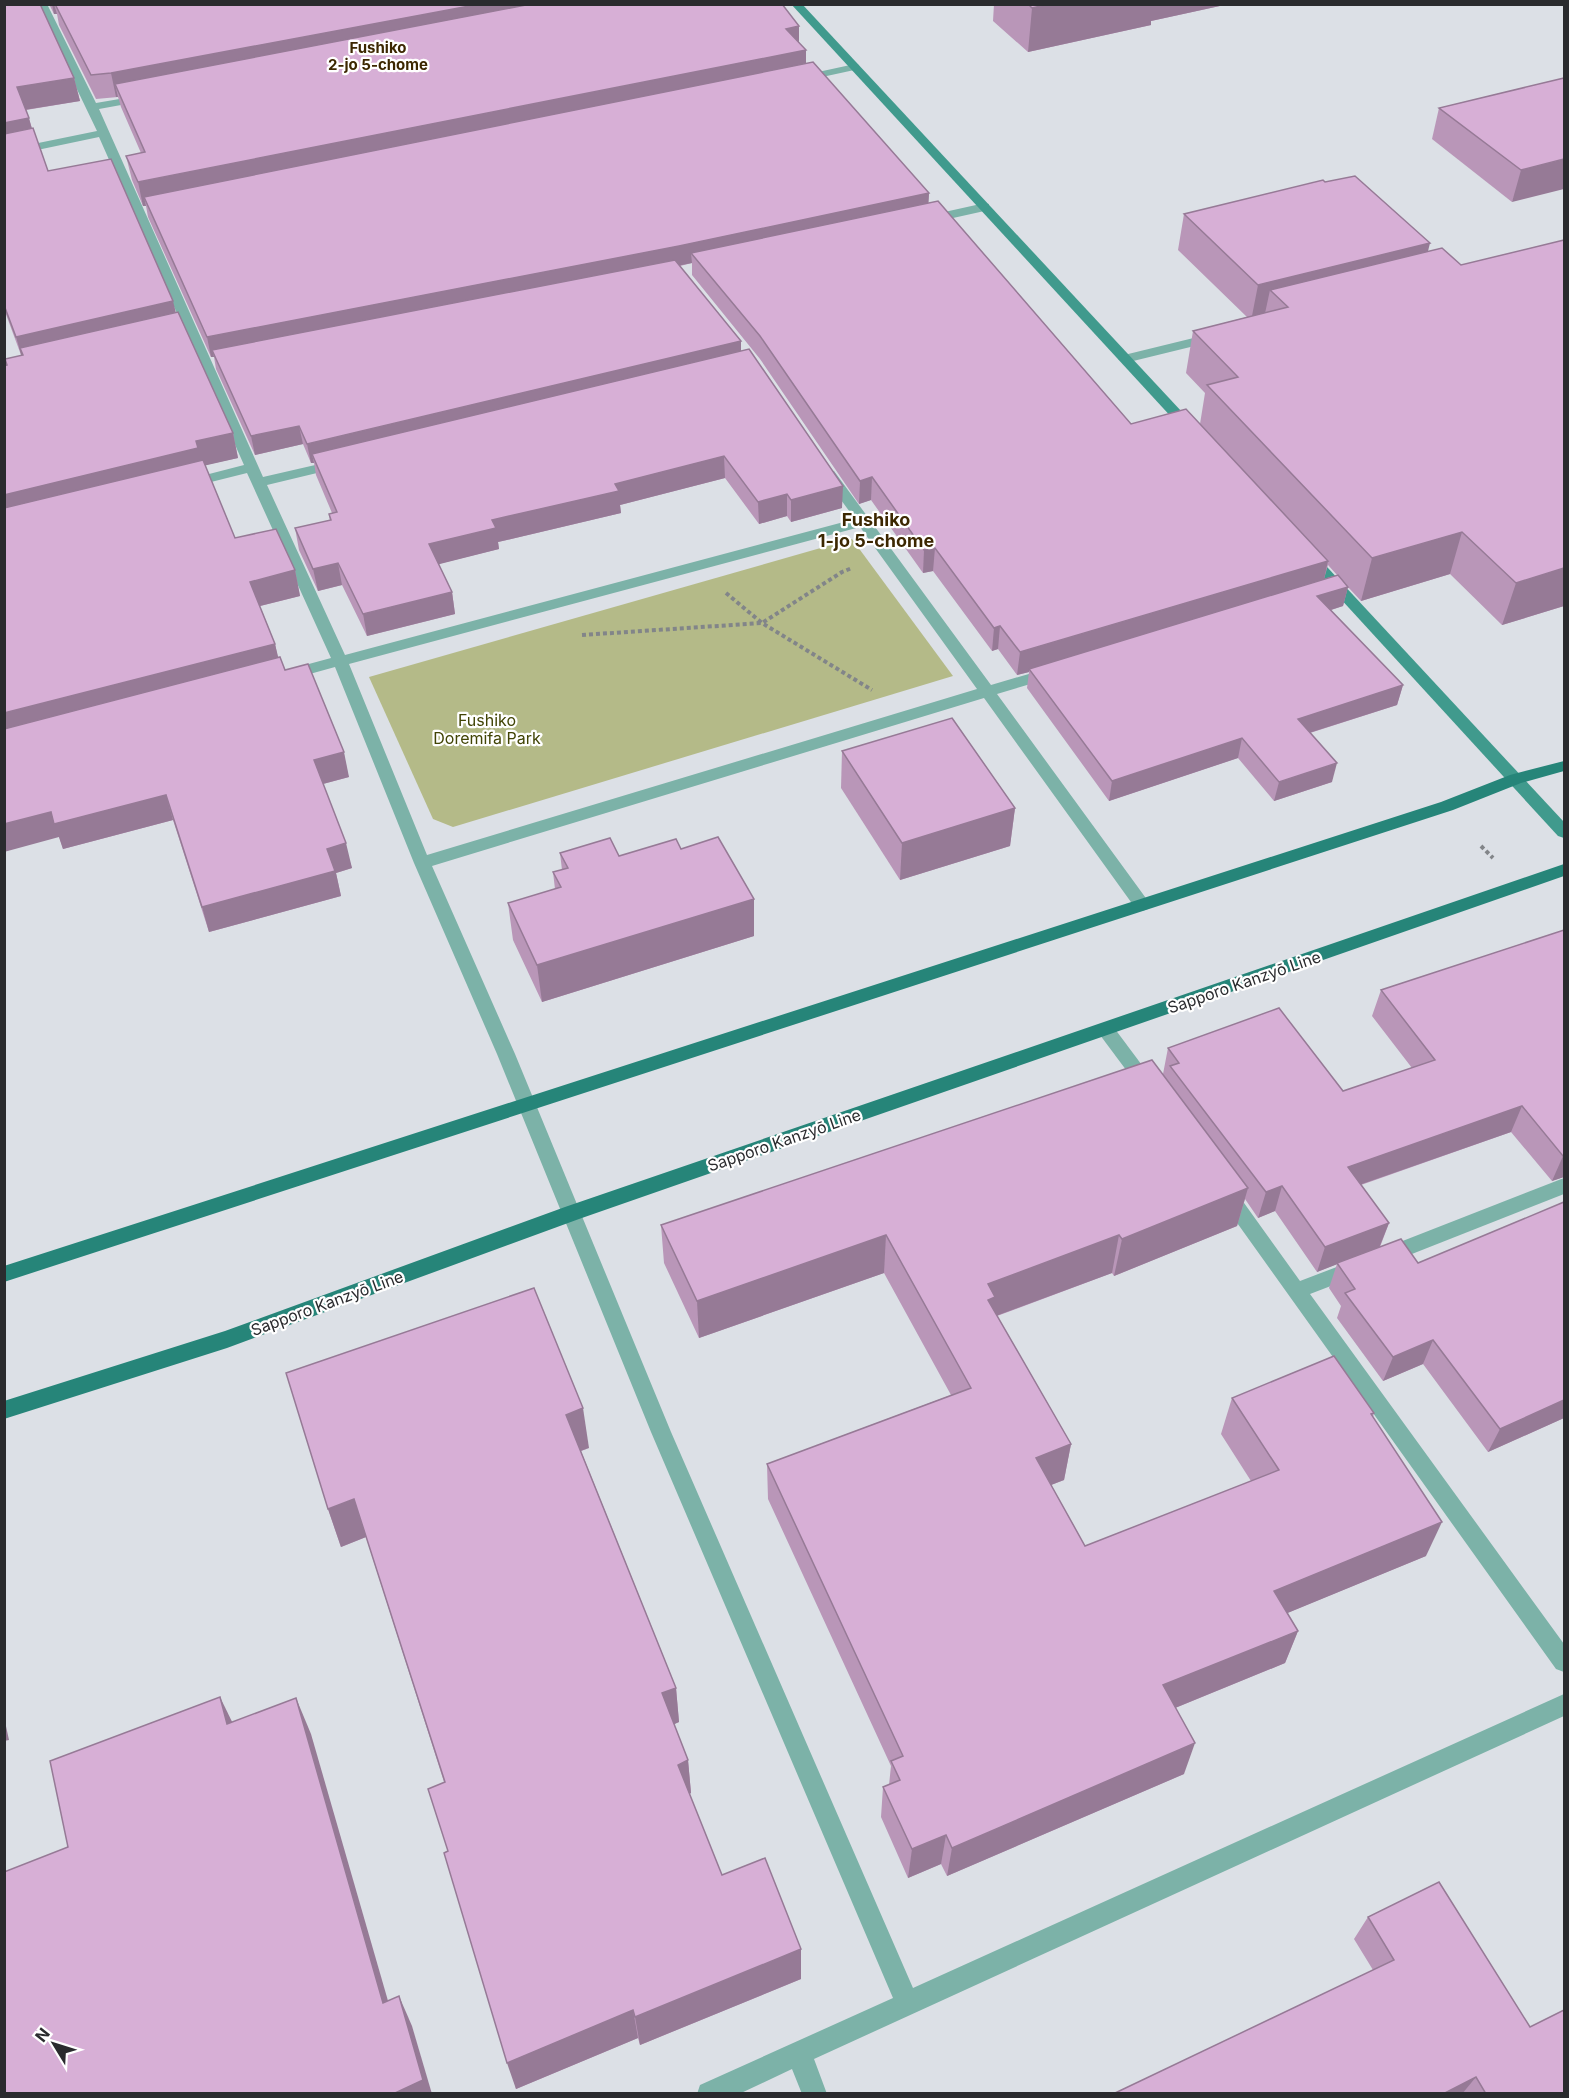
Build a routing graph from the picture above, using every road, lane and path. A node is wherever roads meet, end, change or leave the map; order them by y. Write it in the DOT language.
graph roads {
  1 [pos="41,4"];
  2 [pos="796,4"];
  3 [pos="855,67"];
  4 [pos="790,81"];
  5 [pos="150,96"];
  6 [pos="92,107"];
  7 [pos="103,133"];
  8 [pos="4,154"];
  9 [pos="986,207"];
  10 [pos="915,222"];
  11 [pos="1230,333"];
  12 [pos="1125,359"];
  13 [pos="1199,438"];
  14 [pos="352,460"];
  15 [pos="823,466"];
  16 [pos="257,475"];
  17 [pos="174,487"];
  18 [pos="862,522"];
  19 [pos="1296,543"];
  20 [pos="887,556"];
  21 [pos="695,566"];
  22 [pos="1337,587"];
  23 [pos="1319,592"];
  24 [pos="547,606"];
  25 [pos="762,623"];
  26 [pos="340,661"];
  27 [pos="1064,668"];
  28 [pos="270,679"];
  29 [pos="986,692"];
  30 [pos="880,696"];
  31 [pos="1564,766"];
  32 [pos="1516,779"];
  33 [pos="1564,832"];
  34 [pos="1481,846"];
  35 [pos="422,863"];
  36 [pos="1497,864"];
  37 [pos="1564,870"];
  38 [pos="1142,905"];
  39 [pos="1106,1030"];
  40 [pos="1159,1101"];
  41 [pos="526,1103"];
  42 [pos="1215,1177"];
  43 [pos="1564,1186"];
  44 [pos="572,1213"];
  45 [pos="4,1274"];
  46 [pos="1298,1290"];
  47 [pos="4,1410"];
  48 [pos="1564,1662"];
  49 [pos="1564,1706"];
  50 [pos="908,2005"];
  51 [pos="799,2054"];
  52 [pos="710,2094"];
  53 [pos="815,2094"];
  1 -- 6 [label="street"];
  2 -- 3 [label="street"];
  3 -- 4 [label="street"];
  3 -- 9 [label="street"];
  5 -- 6 [label="street"];
  6 -- 7 [label="street"];
  7 -- 8 [label="street"];
  7 -- 16 [label="street"];
  9 -- 10 [label="street"];
  9 -- 12 [label="street"];
  11 -- 12 [label="street"];
  12 -- 13 [label="street"];
  14 -- 16 [label="street"];
  15 -- 18 [label="street"];
  16 -- 17 [label="street"];
  16 -- 26 [label="street"];
  18 -- 20 [label="street"];
  18 -- 21 [label="street"];
  19 -- 22 [label="street"];
  20 -- 25 [label="path"];
  20 -- 29 [label="street"];
  21 -- 24 [label="street"];
  21 -- 25 [label="path"];
  22 -- 23 [label="street"];
  22 -- 32 [label="street"];
  24 -- 25 [label="path"];
  24 -- 26 [label="street"];
  25 -- 30 [label="path"];
  26 -- 28 [label="street"];
  26 -- 35 [label="street"];
  27 -- 29 [label="street"];
  29 -- 35 [label="street"];
  29 -- 38 [label="street"];
  31 -- 32 [label="main road"];
  32 -- 33 [label="street"];
  32 -- 38 [label="main road"];
  34 -- 36 [label="path"];
  35 -- 41 [label="street"];
  37 -- 39 [label="main road, Sapporo Kanzyō Line"];
  38 -- 41 [label="main road"];
  39 -- 40 [label="street"];
  39 -- 44 [label="main road, Sapporo Kanzyō Line"];
  41 -- 44 [label="street"];
  41 -- 45 [label="main road"];
  42 -- 46 [label="street"];
  43 -- 46 [label="street"];
  44 -- 47 [label="main road, Sapporo Kanzyō Line"];
  44 -- 50 [label="street"];
  46 -- 48 [label="street"];
  49 -- 50 [label="street"];
  50 -- 51 [label="street"];
  51 -- 52 [label="street"];
  51 -- 53 [label="street"];
}
